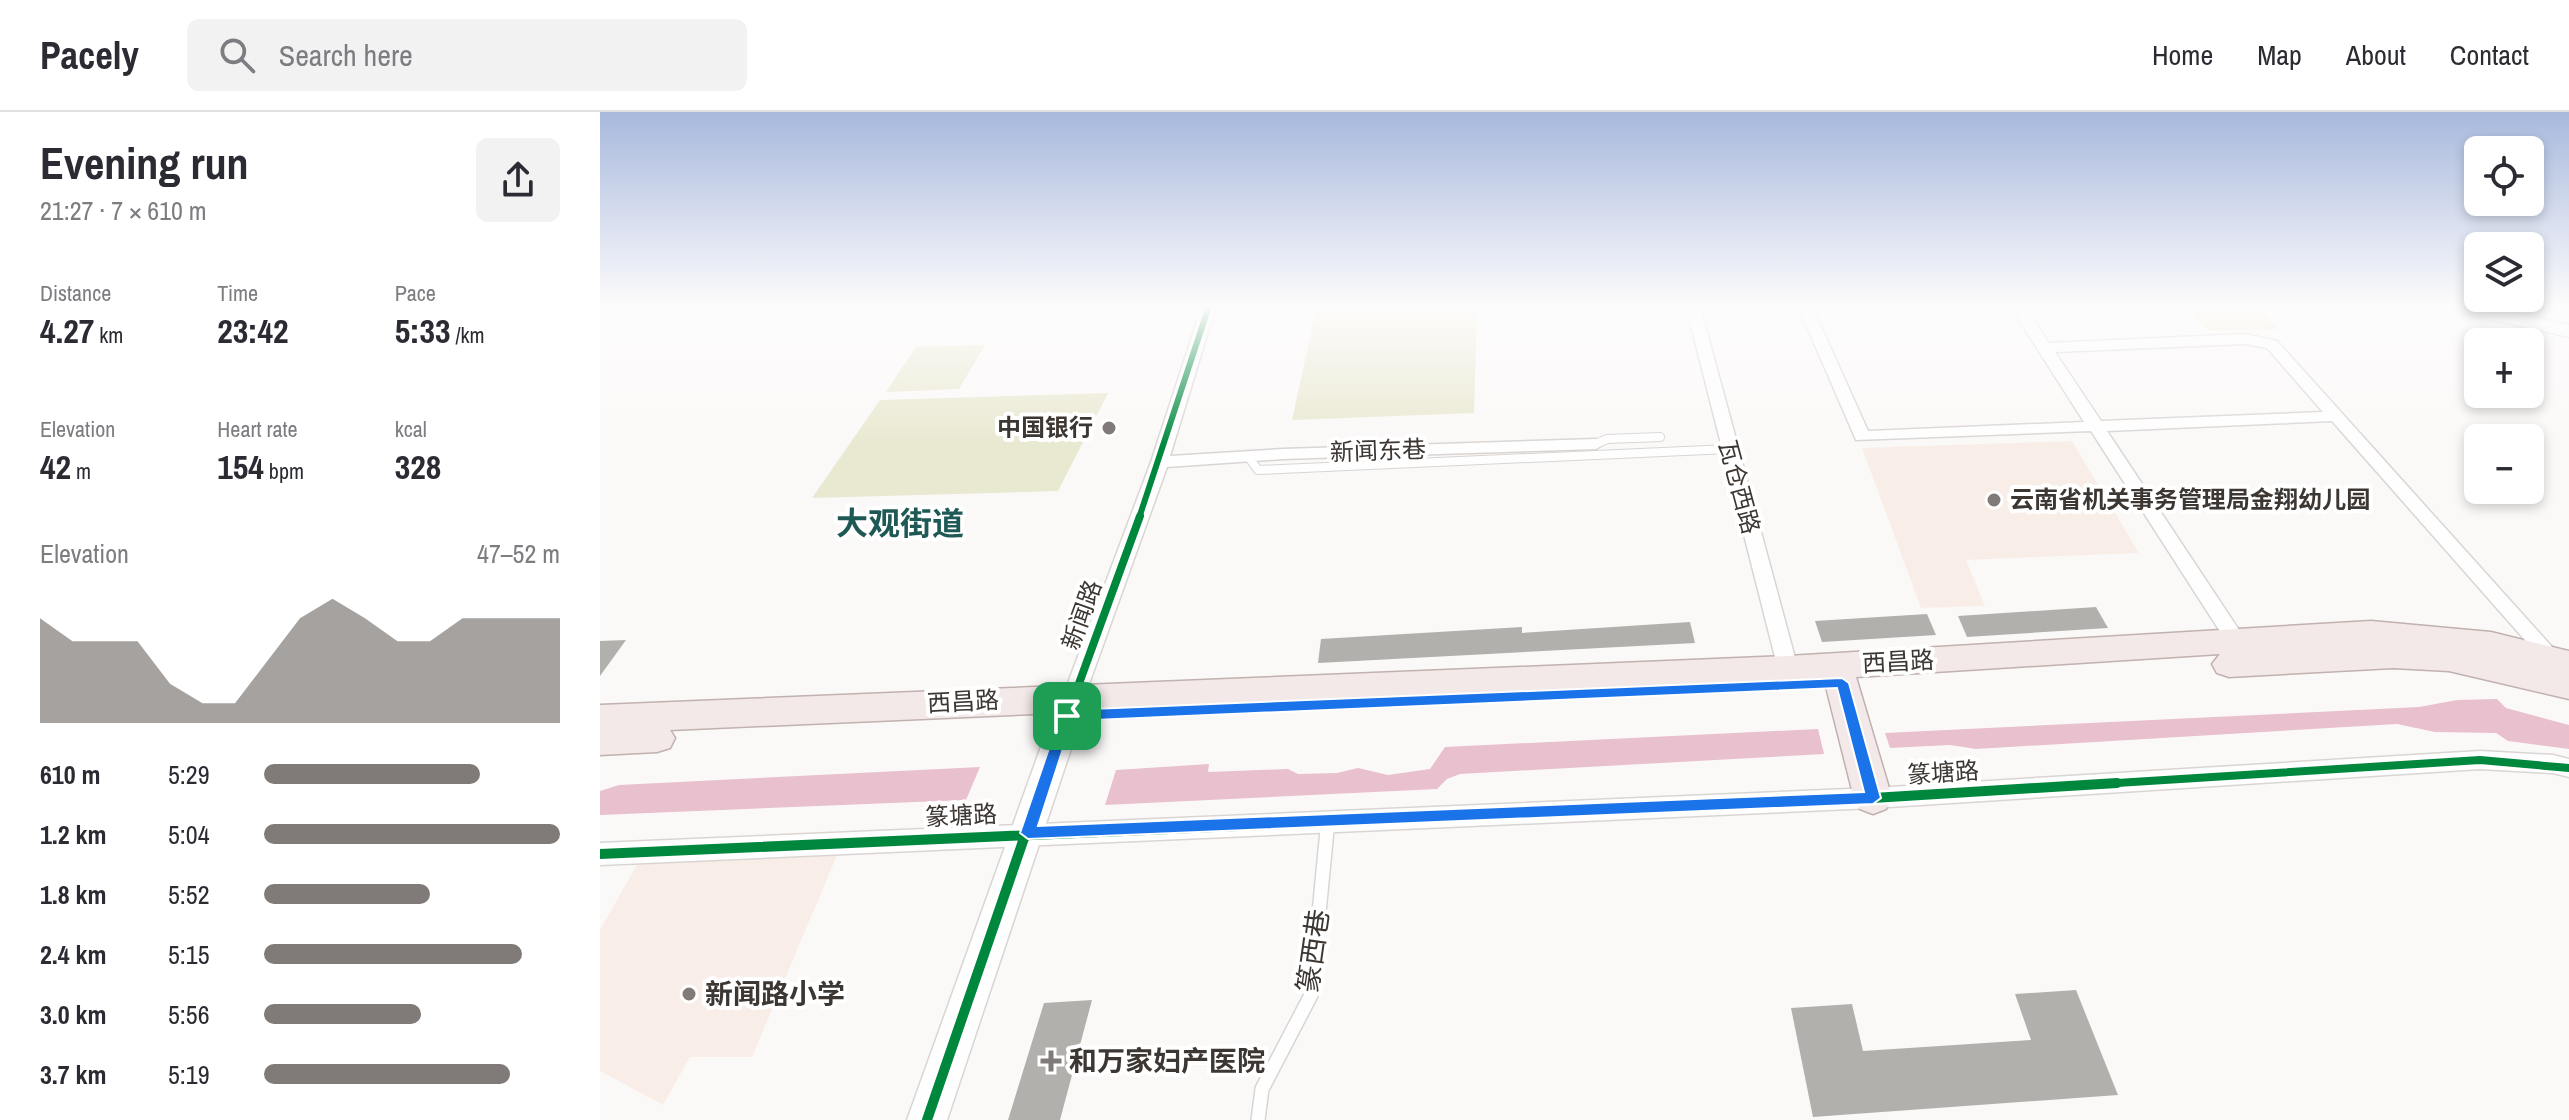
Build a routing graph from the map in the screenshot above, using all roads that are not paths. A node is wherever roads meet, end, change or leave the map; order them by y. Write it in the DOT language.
graph roads {
  1 [pos="1194,353"];
  2 [pos="1705,353"];
  3 [pos="1826,353"];
  4 [pos="2049,353"];
  5 [pos="2280,353"];
  6 [pos="2337,416"];
  7 [pos="2095,429"];
  8 [pos="1660,437"];
  9 [pos="1596,444"];
  10 [pos="1729,449"];
  11 [pos="1250,459"];
  12 [pos="1160,462"];
  13 [pos="2237,642"];
  14 [pos="1788,669"];
  15 [pos="2563,669"];
  16 [pos="1842,683"];
  17 [pos="1070,706"];
  18 [pos="600,719"];
  19 [pos="600,741"];
  20 [pos="2569,768"];
  21 [pos="1873,798"];
  22 [pos="1328,820"];
  23 [pos="1028,833"];
  24 [pos="600,854"];
  25 [pos="927,1120"];
  26 [pos="1258,1120"];
  1 -- 12 [label="street, 新闻路"];
  2 -- 10 [label="street, 瓦仓西路"];
  3 -- 7 [label="street"];
  4 -- 7 [label="street"];
  5 -- 6 [label="street"];
  6 -- 7 [label="street"];
  6 -- 15 [label="street"];
  7 -- 13 [label="street"];
  8 -- 9 [label="lane"];
  9 -- 11 [label="street, 新闻东巷"];
  10 -- 11 [label="lane"];
  10 -- 14 [label="street, 瓦仓西路"];
  11 -- 12 [label="street, 新闻东巷"];
  12 -- 17 [label="street, 新闻路"];
  13 -- 14 [label="main road, 西昌路"];
  13 -- 15 [label="main road, 西昌路"];
  14 -- 17 [label="main road, 西昌路"];
  15 -- 16 [label="main road, 西昌路"];
  16 -- 17 [label="main road, 西昌路"];
  16 -- 21 [label="main road"];
  17 -- 18 [label="main road, 西昌路"];
  17 -- 19 [label="main road, 西昌路"];
  17 -- 23 [label="street, 新闻路"];
  20 -- 21 [label="street, 篆塘路"];
  21 -- 22 [label="street, 篆塘路"];
  22 -- 23 [label="street, 篆塘路"];
  22 -- 26 [label="lane, 篆西巷"];
  23 -- 24 [label="street, 篆塘路"];
  23 -- 25 [label="street, 新闻路"];
}
